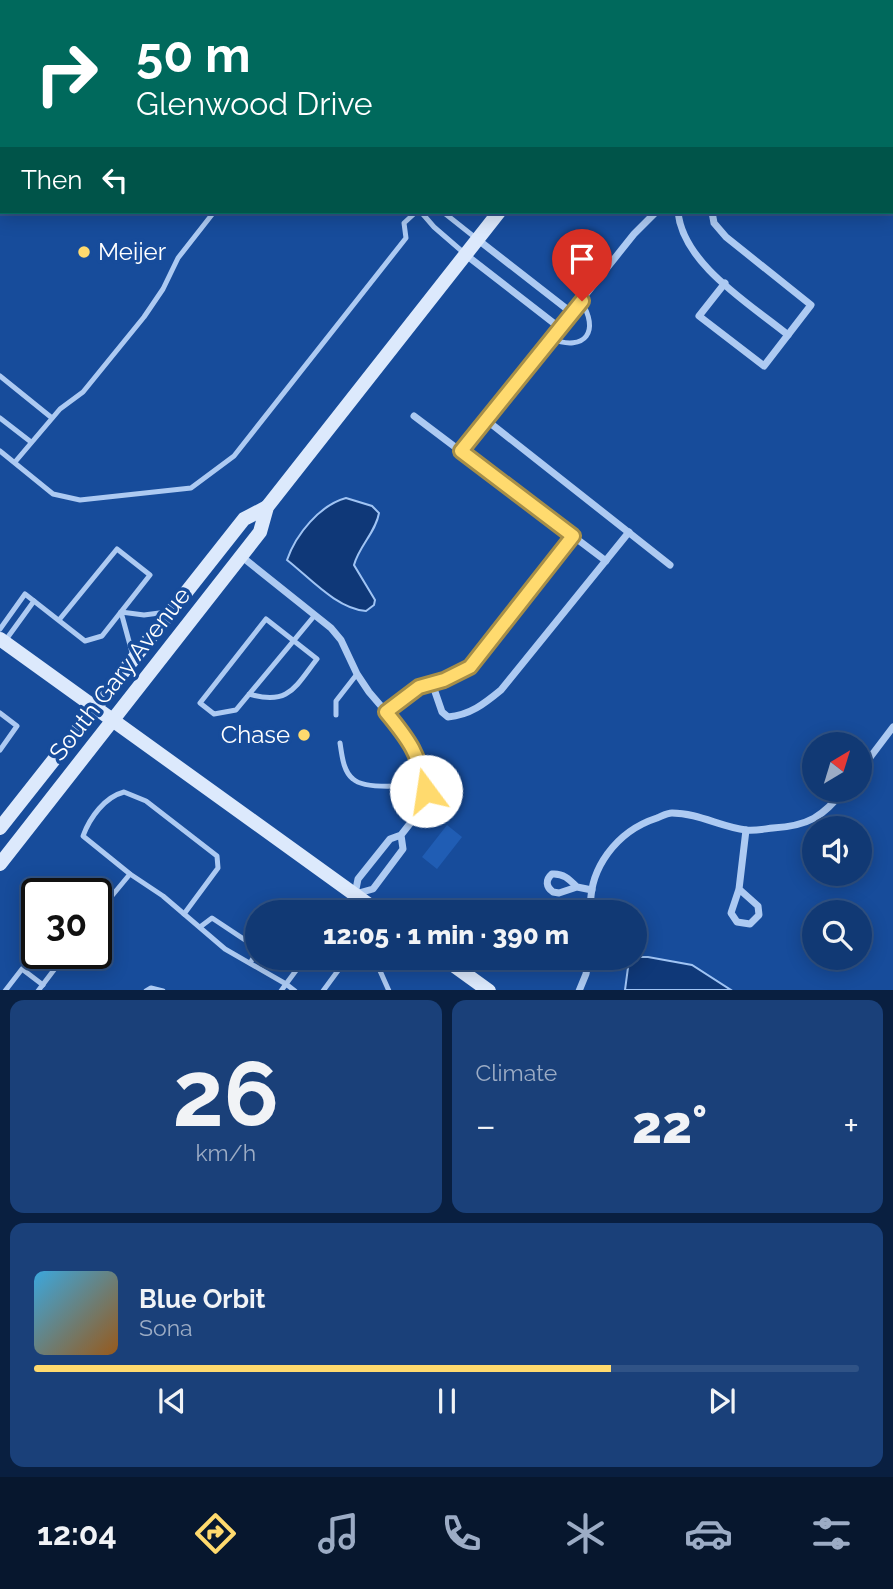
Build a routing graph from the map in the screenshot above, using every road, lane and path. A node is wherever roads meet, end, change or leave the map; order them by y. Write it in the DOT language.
graph roads {
  1 [pos="212,214"];
  2 [pos="414,214"];
  3 [pos="424,214"];
  4 [pos="446,214"];
  5 [pos="497,214"];
  6 [pos="654,214"];
  7 [pos="678,214"];
  8 [pos="712,214"];
  9 [pos="477,239"];
  10 [pos="466,254"];
  11 [pos="724,283"];
  12 [pos="582,301"];
  13 [pos="572,313"];
  14 [pos="560,328"];
  15 [pos="788,335"];
  16 [pos="551,339"];
  17 [pos="0,376"];
  18 [pos="414,416"];
  19 [pos="0,418"];
  20 [pos="51,418"];
  21 [pos="485,419"];
  22 [pos="31,442"];
  23 [pos="0,451"];
  24 [pos="461,451"];
  25 [pos="15,462"];
  26 [pos="267,507"];
  27 [pos="629,533"];
  28 [pos="573,536"];
  29 [pos="241,556"];
  30 [pos="606,561"];
  31 [pos="670,565"];
  32 [pos="34,601"];
  33 [pos="121,612"];
  34 [pos="170,612"];
  35 [pos="315,615"];
  36 [pos="59,620"];
  37 [pos="1,637"];
  38 [pos="294,640"];
  39 [pos="134,659"];
  40 [pos="357,674"];
  41 [pos="432,683"];
  42 [pos="249,694"];
  43 [pos="95,708"];
  44 [pos="386,712"];
  45 [pos="0,713"];
  46 [pos="336,715"];
  47 [pos="113,721"];
  48 [pos="893,727"];
  49 [pos="340,743"];
  50 [pos="0,750"];
  51 [pos="872,755"];
  52 [pos="424,783"];
  53 [pos="835,802"];
  54 [pos="0,828"];
  55 [pos="746,830"];
  56 [pos="401,835"];
  57 [pos="0,864"];
  58 [pos="130,874"];
  59 [pos="577,887"];
  60 [pos="739,889"];
  61 [pos="592,890"];
  62 [pos="355,894"];
  63 [pos="112,896"];
  64 [pos="350,900"];
  65 [pos="363,900"];
  66 [pos="592,900"];
  67 [pos="184,914"];
  68 [pos="200,927"];
  69 [pos="245,941"];
  70 [pos="245,960"];
  71 [pos="55,969"];
  72 [pos="262,970"];
  73 [pos="296,970"];
  74 [pos="338,970"];
  75 [pos="380,970"];
  76 [pos="461,970"];
  77 [pos="587,970"];
  78 [pos="286,984"];
  79 [pos="43,985"];
  80 [pos="5,990"];
  81 [pos="38,990"];
  82 [pos="146,990"];
  83 [pos="163,990"];
  84 [pos="281,990"];
  85 [pos="295,990"];
  86 [pos="323,990"];
  87 [pos="390,990"];
  88 [pos="489,990"];
  89 [pos="579,990"];
  1 -- 20 [label="lane"];
  2 -- 25 [label="lane"];
  3 -- 10 [label="lane"];
  4 -- 9 [label="lane"];
  5 -- 9 [label="main road, South Gary Avenue"];
  6 -- 12 [label="street"];
  7 -- 11 [label="street"];
  8 -- 15 [label="street"];
  9 -- 10 [label="main road, South Gary Avenue"];
  9 -- 13 [label="street"];
  10 -- 14 [label="street"];
  10 -- 26 [label="main road, South Gary Avenue"];
  11 -- 15 [label="street"];
  11 -- 15 [label="street"];
  12 -- 13 [label="street"];
  12 -- 16 [label="lane"];
  13 -- 14 [label="street"];
  14 -- 16 [label="street"];
  16 -- 21 [label="street"];
  17 -- 20 [label="lane"];
  18 -- 24 [label="street"];
  19 -- 22 [label="lane"];
  20 -- 22 [label="lane"];
  21 -- 24 [label="street"];
  21 -- 27 [label="street"];
  22 -- 25 [label="lane"];
  23 -- 25 [label="lane"];
  24 -- 28 [label="street"];
  26 -- 29 [label="main road, South Gary Avenue"];
  26 -- 34 [label="main road, South Gary Avenue"];
  27 -- 30 [label="street"];
  27 -- 31 [label="street"];
  28 -- 30 [label="street"];
  28 -- 41 [label="street"];
  29 -- 35 [label="street"];
  29 -- 47 [label="main road, South Gary Avenue"];
  30 -- 41 [label="street"];
  32 -- 36 [label="lane"];
  32 -- 37 [label="lane"];
  32 -- 37 [label="lane"];
  33 -- 34 [label="lane"];
  33 -- 36 [label="lane"];
  33 -- 36 [label="lane"];
  33 -- 39 [label="lane"];
  34 -- 39 [label="main road, South Gary Avenue"];
  35 -- 38 [label="lane"];
  35 -- 40 [label="street"];
  37 -- 43 [label="main road"];
  38 -- 42 [label="lane"];
  38 -- 42 [label="lane"];
  38 -- 42 [label="lane"];
  39 -- 43 [label="main road, South Gary Avenue"];
  40 -- 44 [label="street"];
  40 -- 46 [label="lane"];
  41 -- 44 [label="street"];
  43 -- 47 [label="main road"];
  43 -- 54 [label="main road, South Gary Avenue"];
  44 -- 52 [label="street"];
  45 -- 50 [label="lane"];
  47 -- 57 [label="main road, South Gary Avenue"];
  47 -- 62 [label="main road"];
  48 -- 51 [label="street"];
  49 -- 52 [label="lane"];
  52 -- 56 [label="street"];
  53 -- 55 [label="street"];
  55 -- 60 [label="street"];
  55 -- 61 [label="street"];
  56 -- 62 [label="street"];
  56 -- 62 [label="street"];
  58 -- 63 [label="lane"];
  58 -- 67 [label="lane"];
  58 -- 67 [label="lane"];
  59 -- 61 [label="street"];
  60 -- 60 [label="street"];
  61 -- 66 [label="street"];
  62 -- 64 [label="lane"];
  62 -- 65 [label="main road"];
  67 -- 68 [label="lane"];
  68 -- 69 [label="lane"];
  68 -- 70 [label="lane"];
  71 -- 79 [label="lane"];
  72 -- 78 [label="lane"];
  73 -- 78 [label="lane"];
  74 -- 86 [label="lane"];
  75 -- 87 [label="lane"];
  76 -- 88 [label="main road"];
  77 -- 89 [label="street"];
  78 -- 84 [label="lane"];
  78 -- 85 [label="lane"];
  79 -- 80 [label="lane"];
  79 -- 81 [label="lane"];
  82 -- 83 [label="lane"];
}
